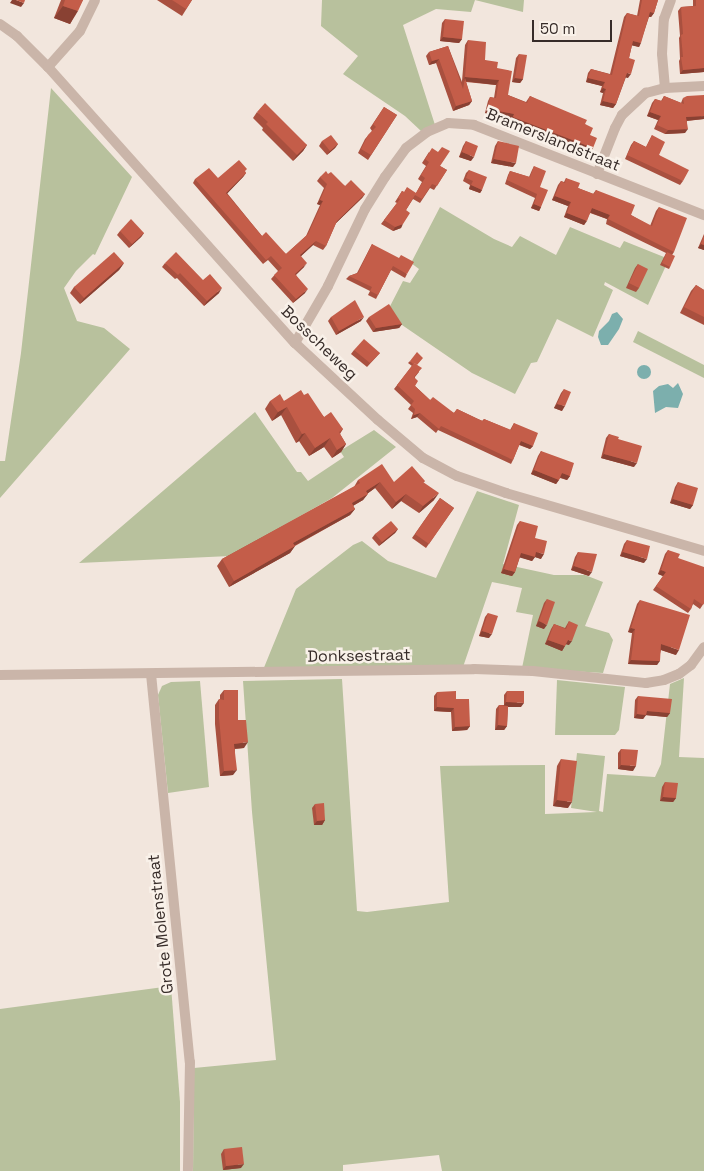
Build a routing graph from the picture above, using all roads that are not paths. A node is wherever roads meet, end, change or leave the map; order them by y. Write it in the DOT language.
graph roads {
  1 [pos="95,0"];
  2 [pos="671,0"];
  3 [pos="0,24"];
  4 [pos="48,67"];
  5 [pos="704,86"];
  6 [pos="665,88"];
  7 [pos="598,174"];
  8 [pos="704,215"];
  9 [pos="295,342"];
  10 [pos="704,551"];
  11 [pos="704,647"];
  12 [pos="151,674"];
  13 [pos="0,675"];
  14 [pos="188,1171"];
  1 -- 4 [label="street"];
  2 -- 6 [label="street"];
  3 -- 4 [label="street, Bosscheweg"];
  4 -- 9 [label="street, Bosscheweg"];
  5 -- 6 [label="street"];
  6 -- 7 [label="street"];
  7 -- 8 [label="street, Bramerslandstraat"];
  7 -- 9 [label="street, Bramerslandstraat"];
  9 -- 10 [label="street, Bosscheweg"];
  11 -- 12 [label="street, Donksestraat"];
  12 -- 13 [label="street, Donksestraat"];
  12 -- 14 [label="street, Grote Molenstraat"];
}
